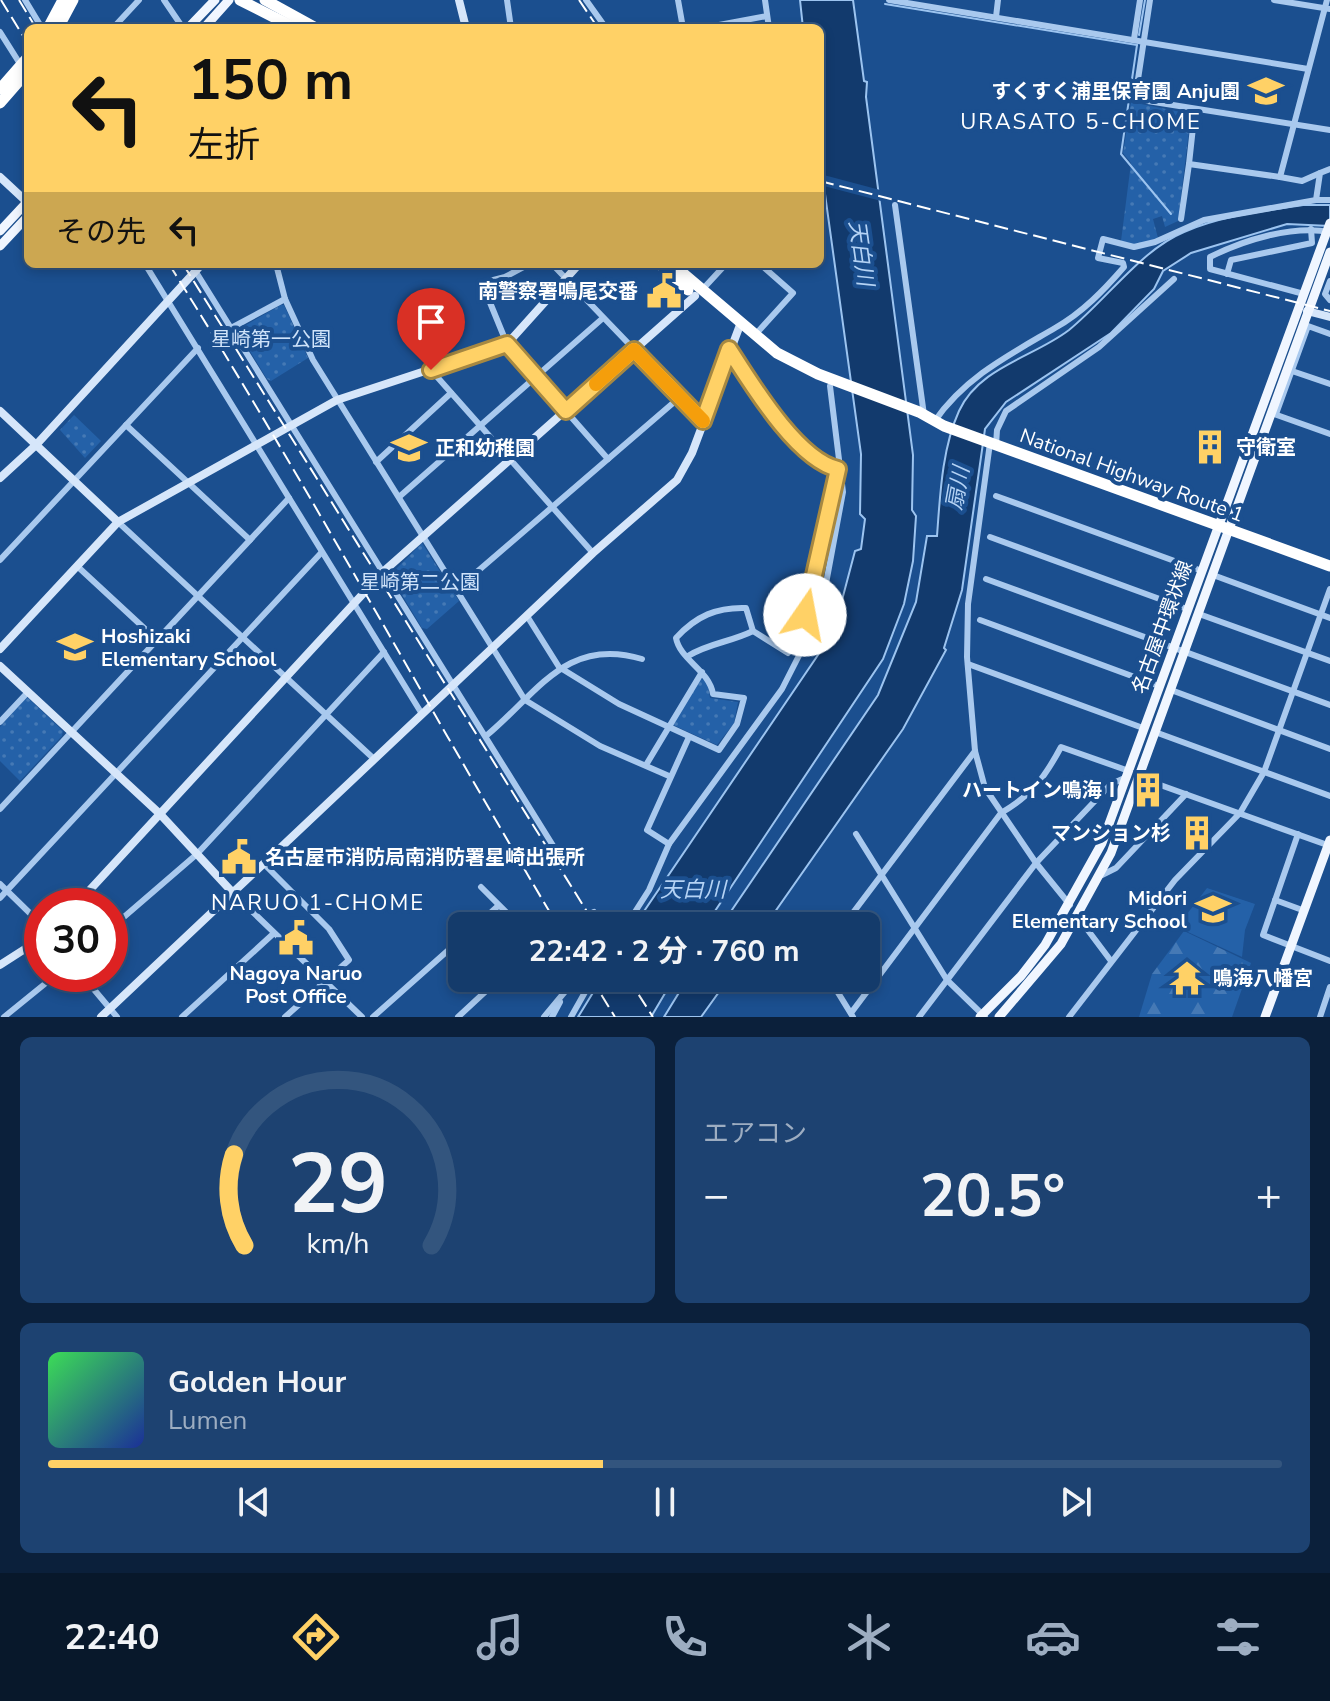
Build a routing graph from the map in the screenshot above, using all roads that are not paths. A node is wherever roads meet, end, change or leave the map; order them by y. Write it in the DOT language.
graph roads {
  1 [pos="25,0"];
  2 [pos="63,0"];
  3 [pos="73,0"];
  4 [pos="139,0"];
  5 [pos="164,0"];
  6 [pos="215,0"];
  7 [pos="229,0"];
  8 [pos="240,0"];
  9 [pos="265,0"];
  10 [pos="459,0"];
  11 [pos="507,0"];
  12 [pos="586,0"];
  13 [pos="678,0"];
  14 [pos="765,0"];
  15 [pos="889,0"];
  16 [pos="998,0"];
  17 [pos="1140,0"];
  18 [pos="1150,0"];
  19 [pos="1274,0"];
  20 [pos="1327,5"];
  21 [pos="767,16"];
  22 [pos="996,17"];
  23 [pos="42,24"];
  24 [pos="48,24"];
  25 [pos="60,24"];
  26 [pos="117,24"];
  27 [pos="183,24"];
  28 [pos="190,24"];
  29 [pos="208,24"];
  30 [pos="287,24"];
  31 [pos="309,24"];
  32 [pos="465,24"];
  33 [pos="510,24"];
  34 [pos="603,24"];
  35 [pos="682,24"];
  36 [pos="724,24"];
  37 [pos="768,24"];
  38 [pos="0,32"];
  39 [pos="1134,39"];
  40 [pos="1143,42"];
  41 [pos="24,62"];
  42 [pos="1308,69"];
  43 [pos="24,71"];
  44 [pos="24,76"];
  45 [pos="0,89"];
  46 [pos="0,103"];
  47 [pos="1195,109"];
  48 [pos="1294,124"];
  49 [pos="1330,130"];
  50 [pos="1189,164"];
  51 [pos="1330,169"];
  52 [pos="1320,173"];
  53 [pos="0,177"];
  54 [pos="1280,177"];
  55 [pos="24,198"];
  56 [pos="1316,200"];
  57 [pos="1330,200"];
  58 [pos="895,205"];
  59 [pos="24,206"];
  60 [pos="1181,219"];
  61 [pos="24,220"];
  62 [pos="1329,228"];
  63 [pos="1311,229"];
  64 [pos="0,231"];
  65 [pos="0,246"];
  66 [pos="1330,252"];
  67 [pos="148,268"];
  68 [pos="199,268"];
  69 [pos="277,268"];
  70 [pos="522,268"];
  71 [pos="556,268"];
  72 [pos="575,268"];
  73 [pos="665,268"];
  74 [pos="676,268"];
  75 [pos="722,268"];
  76 [pos="765,268"];
  77 [pos="1227,274"];
  78 [pos="565,278"];
  79 [pos="1174,279"];
  80 [pos="1330,281"];
  81 [pos="698,293"];
  82 [pos="1304,294"];
  83 [pos="285,299"];
  84 [pos="1330,300"];
  85 [pos="170,303"];
  86 [pos="1307,311"];
  87 [pos="1330,317"];
  88 [pos="603,318"];
  89 [pos="233,327"];
  90 [pos="738,328"];
  91 [pos="1330,334"];
  92 [pos="754,336"];
  93 [pos="507,344"];
  94 [pos="198,348"];
  95 [pos="729,349"];
  96 [pos="634,350"];
  97 [pos="431,370"];
  98 [pos="1292,371"];
  99 [pos="536,377"];
  100 [pos="1330,384"];
  101 [pos="832,385"];
  102 [pos="451,393"];
  103 [pos="680,397"];
  104 [pos="337,400"];
  105 [pos="0,411"];
  106 [pos="566,411"];
  107 [pos="1274,413"];
  108 [pos="927,419"];
  109 [pos="703,421"];
  110 [pos="292,424"];
  111 [pos="126,425"];
  112 [pos="480,426"];
  113 [pos="1330,434"];
  114 [pos="991,443"];
  115 [pos="257,444"];
  116 [pos="36,445"];
  117 [pos="608,459"];
  118 [pos="511,460"];
  119 [pos="376,462"];
  120 [pos="840,468"];
  121 [pos="0,478"];
  122 [pos="74,481"];
  123 [pos="188,483"];
  124 [pos="996,496"];
  125 [pos="399,497"];
  126 [pos="289,498"];
  127 [pos="552,507"];
  128 [pos="118,522"];
  129 [pos="1224,528"];
  130 [pos="425,536"];
  131 [pos="990,537"];
  132 [pos="250,540"];
  133 [pos="321,553"];
  134 [pos="593,553"];
  135 [pos="0,560"];
  136 [pos="77,566"];
  137 [pos="1330,566"];
  138 [pos="384,571"];
  139 [pos="1202,571"];
  140 [pos="1213,575"];
  141 [pos="986,579"];
  142 [pos="457,589"];
  143 [pos="1330,589"];
  144 [pos="198,596"];
  145 [pos="354,604"];
  146 [pos="1187,609"];
  147 [pos="1199,614"];
  148 [pos="1321,615"];
  149 [pos="527,616"];
  150 [pos="1330,618"];
  151 [pos="980,620"];
  152 [pos="753,631"];
  153 [pos="242,638"];
  154 [pos="157,640"];
  155 [pos="1174,647"];
  156 [pos="493,648"];
  157 [pos="0,649"];
  158 [pos="384,652"];
  159 [pos="1185,652"];
  160 [pos="1307,653"];
  161 [pos="688,656"];
  162 [pos="642,659"];
  163 [pos="1330,661"];
  164 [pos="968,664"];
  165 [pos="0,666"];
  166 [pos="559,667"];
  167 [pos="702,672"];
  168 [pos="286,678"];
  169 [pos="453,684"];
  170 [pos="1159,686"];
  171 [pos="1171,690"];
  172 [pos="28,692"];
  173 [pos="1292,692"];
  174 [pos="525,700"];
  175 [pos="1330,705"];
  176 [pos="422,714"];
  177 [pos="326,715"];
  178 [pos="0,722"];
  179 [pos="669,727"];
  180 [pos="1143,728"];
  181 [pos="1279,730"];
  182 [pos="72,731"];
  183 [pos="1155,732"];
  184 [pos="486,736"];
  185 [pos="689,737"];
  186 [pos="1330,749"];
  187 [pos="975,751"];
  188 [pos="373,758"];
  189 [pos="646,765"];
  190 [pos="1264,772"];
  191 [pos="116,774"];
  192 [pos="1128,774"];
  193 [pos="669,776"];
  194 [pos="1139,777"];
  195 [pos="1186,794"];
  196 [pos="1330,796"];
  197 [pos="0,809"];
  198 [pos="1001,813"];
  199 [pos="1240,813"];
  200 [pos="160,814"];
  201 [pos="856,834"];
  202 [pos="1298,834"];
  203 [pos="669,844"];
  204 [pos="1329,844"];
  205 [pos="557,852"];
  206 [pos="197,854"];
  207 [pos="1036,863"];
  208 [pos="265,865"];
  209 [pos="881,875"];
  210 [pos="1102,875"];
  211 [pos="0,884"];
  212 [pos="481,887"];
  213 [pos="92,888"];
  214 [pos="7,891"];
  215 [pos="234,894"];
  216 [pos="0,898"];
  217 [pos="1275,900"];
  218 [pos="1070,905"];
  219 [pos="498,906"];
  220 [pos="24,908"];
  221 [pos="1305,911"];
  222 [pos="491,912"];
  223 [pos="505,912"];
  224 [pos="635,912"];
  225 [pos="853,912"];
  226 [pos="128,913"];
  227 [pos="1078,917"];
  228 [pos="914,928"];
  229 [pos="273,934"];
  230 [pos="1292,945"];
  231 [pos="24,950"];
  232 [pos="448,950"];
  233 [pos="1111,961"];
  234 [pos="1330,961"];
  235 [pos="0,965"];
  236 [pos="947,980"];
  237 [pos="325,981"];
  238 [pos="1330,987"];
  239 [pos="35,992"];
  240 [pos="95,992"];
  241 [pos="485,992"];
  242 [pos="565,992"];
  243 [pos="566,992"];
  244 [pos="585,992"];
  245 [pos="838,992"];
  246 [pos="109,1010"];
  247 [pos="852,1015"];
  248 [pos="982,1016"];
  249 [pos="4,1017"];
  250 [pos="101,1017"];
  251 [pos="117,1017"];
  252 [pos="182,1017"];
  253 [pos="285,1017"];
  254 [pos="362,1017"];
  255 [pos="373,1017"];
  256 [pos="458,1017"];
  257 [pos="544,1017"];
  258 [pos="552,1017"];
  259 [pos="571,1017"];
  260 [pos="919,1017"];
  261 [pos="999,1017"];
  262 [pos="1069,1017"];
  263 [pos="1265,1017"];
  264 [pos="1320,1017"];
  1 -- 23 [label="street"];
  2 -- 24 [label="highway"];
  3 -- 25 [label="highway"];
  4 -- 26 [label="street"];
  5 -- 27 [label="street"];
  6 -- 28 [label="main road"];
  7 -- 29 [label="main road"];
  8 -- 30 [label="highway"];
  9 -- 31 [label="highway"];
  10 -- 32 [label="street"];
  11 -- 33 [label="street"];
  12 -- 34 [label="street"];
  13 -- 35 [label="street"];
  14 -- 21 [label="street"];
  15 -- 22 [label="street"];
  16 -- 22 [label="street"];
  17 -- 39 [label="street"];
  18 -- 40 [label="street"];
  19 -- 20 [label="street"];
  20 -- 42 [label="street"];
  21 -- 36 [label="street"];
  21 -- 37 [label="street"];
  22 -- 39 [label="street"];
  38 -- 43 [label="street"];
  39 -- 40 [label="street"];
  40 -- 42 [label="street"];
  40 -- 47 [label="street"];
  41 -- 45 [label="highway, bridge"];
  42 -- 48 [label="street"];
  44 -- 46 [label="highway, bridge"];
  47 -- 48 [label="street"];
  47 -- 50 [label="street"];
  48 -- 49 [label="street"];
  48 -- 54 [label="street"];
  50 -- 54 [label="street"];
  50 -- 60 [label="street"];
  51 -- 52 [label="street"];
  52 -- 54 [label="street"];
  52 -- 56 [label="street"];
  53 -- 55 [label="street"];
  56 -- 57 [label="street"];
  56 -- 108 [label="street"];
  58 -- 108 [label="street"];
  59 -- 64 [label="main road"];
  61 -- 65 [label="main road"];
  62 -- 63 [label="street"];
  62 -- 82 [label="main road, 名古屋中環状線"];
  63 -- 77 [label="street"];
  63 -- 77 [label="street"];
  66 -- 86 [label="main road, 名古屋中環状線"];
  67 -- 85 [label="street"];
  68 -- 85 [label="street"];
  68 -- 89 [label="street"];
  69 -- 83 [label="street"];
  70 -- 93 [label="street"];
  71 -- 78 [label="street"];
  72 -- 78 [label="street"];
  73 -- 81 [label="highway, National Highway Route 1"];
  74 -- 81 [label="highway, National Highway Route 1"];
  75 -- 81 [label="street"];
  76 -- 92 [label="street"];
  77 -- 82 [label="street"];
  78 -- 88 [label="street"];
  78 -- 93 [label="street"];
  79 -- 114 [label="street"];
  80 -- 84 [label="street"];
  81 -- 90 [label="highway, National Highway Route 1"];
  81 -- 96 [label="street"];
  82 -- 129 [label="main road, 名古屋中環状線"];
  83 -- 89 [label="street"];
  83 -- 104 [label="street"];
  85 -- 94 [label="street"];
  85 -- 116 [label="street"];
  86 -- 87 [label="street"];
  86 -- 107 [label="main road, 名古屋中環状線"];
  88 -- 96 [label="street"];
  88 -- 99 [label="street"];
  89 -- 110 [label="street"];
  90 -- 92 [label="highway, National Highway Route 1"];
  90 -- 95 [label="street"];
  90 -- 101 [label="highway, National Highway Route 1"];
  91 -- 98 [label="street"];
  92 -- 101 [label="highway, National Highway Route 1"];
  93 -- 97 [label="street"];
  93 -- 99 [label="street"];
  94 -- 111 [label="street"];
  94 -- 115 [label="street"];
  95 -- 109 [label="street"];
  95 -- 120 [label="street"];
  96 -- 103 [label="street"];
  96 -- 106 [label="street"];
  97 -- 102 [label="street"];
  97 -- 104 [label="street"];
  98 -- 100 [label="street"];
  98 -- 107 [label="street"];
  99 -- 106 [label="street"];
  99 -- 112 [label="street"];
  101 -- 108 [label="highway, National Highway Route 1"];
  101 -- 120 [label="street"];
  102 -- 112 [label="street"];
  102 -- 119 [label="street"];
  103 -- 109 [label="street"];
  103 -- 117 [label="street"];
  104 -- 110 [label="street"];
  104 -- 119 [label="street"];
  105 -- 116 [label="street"];
  106 -- 117 [label="street"];
  106 -- 118 [label="street"];
  107 -- 113 [label="street"];
  107 -- 129 [label="main road, 名古屋中環状線"];
  108 -- 114 [label="highway, National Highway Route 1"];
  109 -- 134 [label="street"];
  110 -- 115 [label="street"];
  110 -- 138 [label="street"];
  111 -- 122 [label="street"];
  111 -- 123 [label="street"];
  112 -- 118 [label="street"];
  112 -- 125 [label="street"];
  114 -- 129 [label="highway, National Highway Route 1"];
  114 -- 164 [label="street"];
  115 -- 123 [label="street"];
  115 -- 126 [label="street"];
  116 -- 121 [label="street"];
  116 -- 122 [label="street"];
  117 -- 127 [label="street"];
  118 -- 127 [label="street"];
  118 -- 130 [label="street"];
  119 -- 125 [label="street"];
  120 -- 152 [label="street"];
  120 -- 203 [label="street"];
  122 -- 128 [label="street"];
  122 -- 135 [label="street"];
  123 -- 128 [label="street"];
  123 -- 132 [label="street"];
  124 -- 139 [label="street"];
  125 -- 130 [label="street"];
  126 -- 132 [label="street"];
  126 -- 133 [label="street"];
  127 -- 134 [label="street"];
  127 -- 142 [label="street"];
  128 -- 136 [label="street"];
  128 -- 144 [label="street"];
  129 -- 137 [label="highway, National Highway Route 1"];
  129 -- 139 [label="main road, 名古屋中環状線"];
  129 -- 140 [label="main road, 名古屋中環状線"];
  130 -- 138 [label="street"];
  130 -- 142 [label="street"];
  131 -- 146 [label="street"];
  132 -- 144 [label="street"];
  133 -- 145 [label="street"];
  133 -- 153 [label="street"];
  134 -- 149 [label="street"];
  136 -- 154 [label="street"];
  136 -- 157 [label="street"];
  138 -- 145 [label="street"];
  138 -- 169 [label="street"];
  139 -- 146 [label="main road, 名古屋中環状線"];
  140 -- 147 [label="main road, 名古屋中環状線"];
  140 -- 148 [label="street"];
  141 -- 155 [label="street"];
  142 -- 156 [label="street"];
  143 -- 148 [label="street"];
  144 -- 153 [label="street"];
  144 -- 154 [label="street"];
  145 -- 158 [label="street"];
  145 -- 168 [label="street"];
  146 -- 155 [label="main road, 名古屋中環状線"];
  147 -- 159 [label="main road, 名古屋中環状線"];
  147 -- 160 [label="street"];
  148 -- 150 [label="street"];
  148 -- 160 [label="street"];
  149 -- 156 [label="street"];
  149 -- 166 [label="street"];
  151 -- 170 [label="street"];
  152 -- 161 [label="street"];
  152 -- 161 [label="street"];
  153 -- 168 [label="street"];
  153 -- 191 [label="street"];
  154 -- 182 [label="street"];
  155 -- 159 [label="street"];
  155 -- 170 [label="main road, 名古屋中環状線"];
  156 -- 169 [label="street"];
  156 -- 174 [label="street"];
  158 -- 176 [label="street"];
  158 -- 177 [label="street"];
  159 -- 171 [label="main road, 名古屋中環状線"];
  159 -- 173 [label="street"];
  160 -- 163 [label="street"];
  160 -- 173 [label="street"];
  161 -- 167 [label="street"];
  162 -- 166 [label="street"];
  164 -- 180 [label="street"];
  164 -- 187 [label="street"];
  165 -- 172 [label="street"];
  166 -- 174 [label="street"];
  166 -- 179 [label="street"];
  167 -- 179 [label="street"];
  167 -- 185 [label="street"];
  168 -- 177 [label="street"];
  168 -- 200 [label="street"];
  169 -- 176 [label="street"];
  169 -- 184 [label="street"];
  170 -- 180 [label="main road, 名古屋中環状線"];
  171 -- 181 [label="street"];
  171 -- 183 [label="main road, 名古屋中環状線"];
  172 -- 178 [label="street"];
  172 -- 182 [label="street"];
  173 -- 175 [label="street"];
  173 -- 181 [label="street"];
  174 -- 184 [label="street"];
  174 -- 189 [label="street"];
  176 -- 188 [label="street"];
  177 -- 188 [label="street"];
  177 -- 206 [label="street"];
  179 -- 185 [label="street"];
  179 -- 189 [label="street"];
  180 -- 192 [label="main road, 名古屋中環状線"];
  181 -- 186 [label="street"];
  181 -- 190 [label="street"];
  182 -- 191 [label="street"];
  182 -- 197 [label="street"];
  183 -- 190 [label="street"];
  183 -- 194 [label="main road, 名古屋中環状線"];
  184 -- 205 [label="street"];
  185 -- 193 [label="street"];
  187 -- 198 [label="street"];
  187 -- 209 [label="street"];
  188 -- 208 [label="street"];
  189 -- 193 [label="street"];
  190 -- 196 [label="street"];
  190 -- 199 [label="street"];
  191 -- 200 [label="street"];
  191 -- 214 [label="street"];
  192 -- 194 [label="street"];
  192 -- 198 [label="street"];
  192 -- 207 [label="street"];
  192 -- 218 [label="main road, 名古屋中環状線"];
  193 -- 203 [label="street"];
  194 -- 195 [label="street"];
  194 -- 210 [label="main road, 名古屋中環状線"];
  195 -- 199 [label="street"];
  195 -- 210 [label="street"];
  198 -- 207 [label="street"];
  198 -- 228 [label="street"];
  199 -- 202 [label="street"];
  199 -- 233 [label="street"];
  200 -- 206 [label="street"];
  200 -- 213 [label="street"];
  201 -- 209 [label="street"];
  202 -- 204 [label="street"];
  202 -- 217 [label="street"];
  203 -- 224 [label="street"];
  204 -- 221 [label="main road"];
  206 -- 215 [label="street"];
  206 -- 226 [label="street"];
  207 -- 218 [label="street"];
  207 -- 236 [label="street"];
  208 -- 215 [label="street"];
  208 -- 237 [label="street"];
  209 -- 225 [label="street"];
  209 -- 228 [label="street"];
  210 -- 227 [label="main road, 名古屋中環状線"];
  211 -- 214 [label="street"];
  212 -- 219 [label="street"];
  214 -- 216 [label="street"];
  214 -- 220 [label="street"];
  215 -- 229 [label="street"];
  215 -- 246 [label="street"];
  217 -- 221 [label="street"];
  217 -- 230 [label="street"];
  218 -- 248 [label="main road, 名古屋中環状線"];
  219 -- 222 [label="street"];
  219 -- 223 [label="street"];
  221 -- 230 [label="main road"];
  227 -- 233 [label="street"];
  227 -- 261 [label="main road, 名古屋中環状線"];
  228 -- 236 [label="street"];
  228 -- 247 [label="street"];
  229 -- 237 [label="street"];
  229 -- 252 [label="street"];
  230 -- 234 [label="street"];
  230 -- 263 [label="main road"];
  231 -- 235 [label="street"];
  232 -- 255 [label="street"];
  233 -- 262 [label="street"];
  236 -- 248 [label="street"];
  236 -- 260 [label="street"];
  237 -- 253 [label="street"];
  237 -- 254 [label="street"];
  238 -- 264 [label="street"];
  239 -- 249 [label="street"];
  240 -- 246 [label="street"];
  241 -- 256 [label="street"];
  242 -- 257 [label="street"];
  243 -- 258 [label="street"];
  244 -- 259 [label="street"];
  245 -- 247 [label="street"];
  246 -- 250 [label="street"];
  246 -- 251 [label="street"];
}
